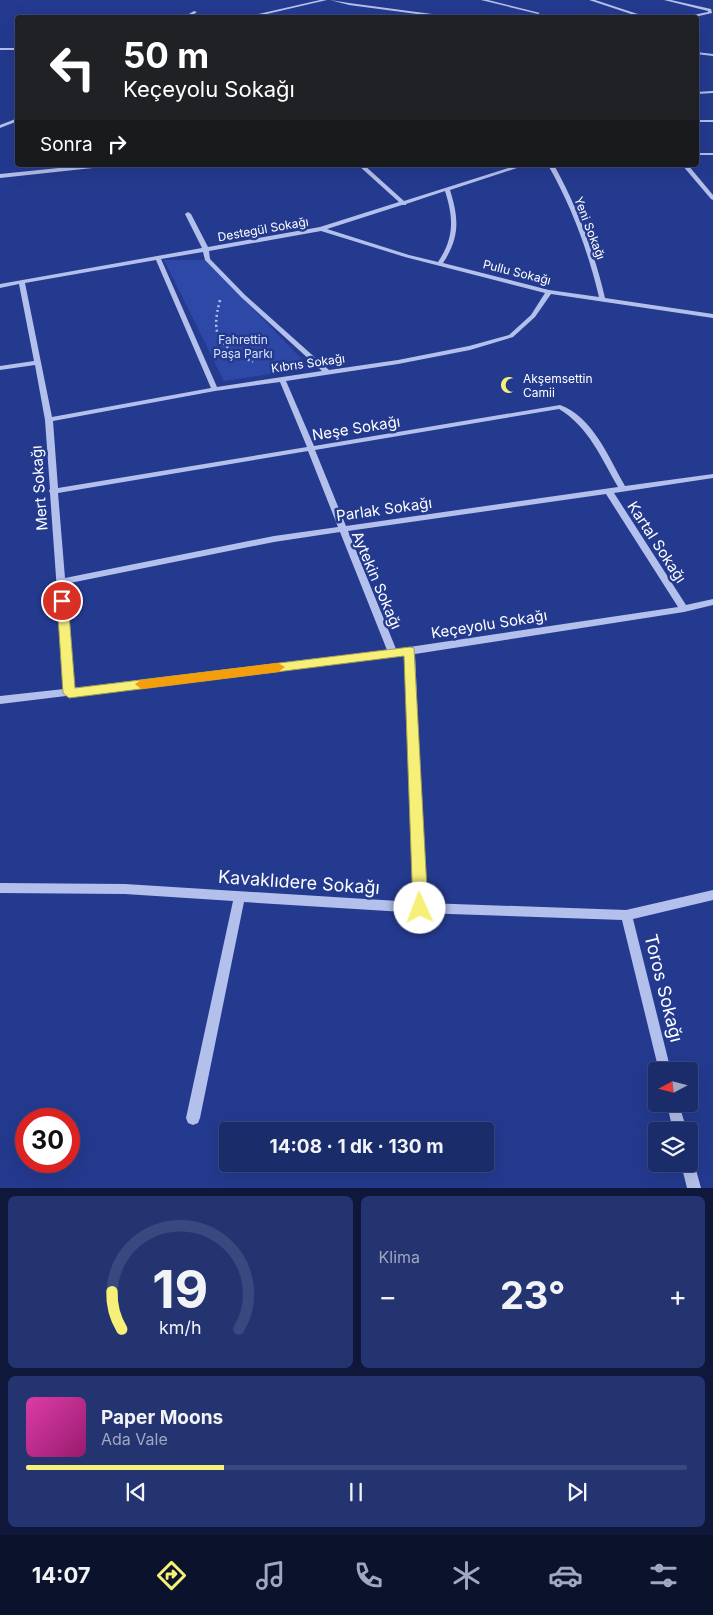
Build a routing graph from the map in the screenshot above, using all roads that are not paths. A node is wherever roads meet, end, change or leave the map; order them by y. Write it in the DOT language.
graph roads {
  1 [pos="324,0"];
  2 [pos="332,0"];
  3 [pos="483,0"];
  4 [pos="591,0"];
  5 [pos="666,0"];
  6 [pos="195,12"];
  7 [pos="538,13"];
  8 [pos="190,15"];
  9 [pos="254,15"];
  10 [pos="436,15"];
  11 [pos="638,15"];
  12 [pos="698,15"];
  13 [pos="15,49"];
  14 [pos="0,50"];
  15 [pos="699,53"];
  16 [pos="713,55"];
  17 [pos="699,92"];
  18 [pos="713,92"];
  19 [pos="15,120"];
  20 [pos="699,121"];
  21 [pos="713,121"];
  22 [pos="0,127"];
  23 [pos="699,154"];
  24 [pos="713,154"];
  25 [pos="83,167"];
  26 [pos="363,167"];
  27 [pos="516,167"];
  28 [pos="552,167"];
  29 [pos="687,167"];
  30 [pos="0,176"];
  31 [pos="447,188"];
  32 [pos="710,189"];
  33 [pos="713,198"];
  34 [pos="404,204"];
  35 [pos="188,214"];
  36 [pos="321,229"];
  37 [pos="206,250"];
  38 [pos="158,259"];
  39 [pos="440,264"];
  40 [pos="22,282"];
  41 [pos="0,286"];
  42 [pos="549,292"];
  43 [pos="603,300"];
  44 [pos="713,316"];
  45 [pos="38,362"];
  46 [pos="0,368"];
  47 [pos="327,372"];
  48 [pos="282,378"];
  49 [pos="215,388"];
  50 [pos="48,420"];
  51 [pos="312,449"];
  52 [pos="713,476"];
  53 [pos="622,488"];
  54 [pos="608,490"];
  55 [pos="52,491"];
  56 [pos="341,529"];
  57 [pos="61,582"];
  58 [pos="713,602"];
  59 [pos="684,609"];
  60 [pos="410,651"];
  61 [pos="393,653"];
  62 [pos="69,693"];
  63 [pos="0,700"];
  64 [pos="0,888"];
  65 [pos="713,895"];
  66 [pos="240,896"];
  67 [pos="420,908"];
  68 [pos="626,915"];
  69 [pos="663,1062"];
  70 [pos="194,1118"];
  71 [pos="690,1172"];
  72 [pos="694,1188"];
  1 -- 9 [label="street"];
  2 -- 10 [label="street"];
  3 -- 7 [label="street"];
  4 -- 11 [label="street"];
  5 -- 12 [label="street"];
  6 -- 8 [label="street"];
  13 -- 14 [label="street"];
  15 -- 16 [label="street"];
  17 -- 18 [label="street"];
  19 -- 22 [label="street"];
  20 -- 21 [label="street"];
  23 -- 24 [label="street"];
  25 -- 30 [label="street"];
  26 -- 34 [label="street"];
  27 -- 31 [label="street, Destegül Sokağı"];
  28 -- 43 [label="street, Yeni Sokağı"];
  29 -- 32 [label="street"];
  31 -- 34 [label="street, Destegül Sokağı"];
  31 -- 39 [label="street"];
  32 -- 33 [label="street"];
  34 -- 36 [label="street, Destegül Sokağı"];
  35 -- 37 [label="street"];
  36 -- 37 [label="street, Destegül Sokağı"];
  36 -- 39 [label="street, Pullu Sokağı"];
  37 -- 38 [label="street, Destegül Sokağı"];
  37 -- 47 [label="street"];
  38 -- 40 [label="street, Destegül Sokağı"];
  38 -- 49 [label="street"];
  39 -- 42 [label="street, Pullu Sokağı"];
  40 -- 41 [label="street, Destegül Sokağı"];
  40 -- 45 [label="street, Mert Sokağı"];
  42 -- 43 [label="street, Pullu Sokağı"];
  42 -- 47 [label="street, Kıbrıs Sokağı"];
  43 -- 44 [label="street, Pullu Sokağı"];
  45 -- 46 [label="street"];
  45 -- 50 [label="street, Mert Sokağı"];
  47 -- 48 [label="street, Kıbrıs Sokağı"];
  48 -- 49 [label="street, Kıbrıs Sokağı"];
  48 -- 51 [label="street, Aytekin Sokağı"];
  49 -- 50 [label="street, Kıbrıs Sokağı"];
  50 -- 55 [label="street, Mert Sokağı"];
  51 -- 53 [label="street, Neşe Sokağı"];
  51 -- 55 [label="street, Neşe Sokağı"];
  51 -- 56 [label="street, Aytekin Sokağı"];
  52 -- 53 [label="street, Parlak Sokağı"];
  53 -- 54 [label="street, Parlak Sokağı"];
  54 -- 56 [label="street, Parlak Sokağı"];
  54 -- 59 [label="street, Kartal Sokağı"];
  55 -- 57 [label="street, Mert Sokağı"];
  56 -- 57 [label="street, Parlak Sokağı"];
  56 -- 61 [label="street, Aytekin Sokağı"];
  57 -- 62 [label="street, Mert Sokağı"];
  58 -- 59 [label="street, Keçeyolu Sokağı"];
  59 -- 60 [label="street, Keçeyolu Sokağı"];
  60 -- 61 [label="street, Keçeyolu Sokağı"];
  60 -- 67 [label="street"];
  61 -- 62 [label="street, Keçeyolu Sokağı"];
  62 -- 63 [label="street, Keçeyolu Sokağı"];
  64 -- 66 [label="street, Kavaklıdere Sokağı"];
  65 -- 68 [label="street, Kavaklıdere Sokağı"];
  66 -- 67 [label="street, Kavaklıdere Sokağı"];
  66 -- 70 [label="street"];
  67 -- 68 [label="street, Kavaklıdere Sokağı"];
  68 -- 69 [label="street, Toros Sokağı"];
  71 -- 72 [label="street"];
}
